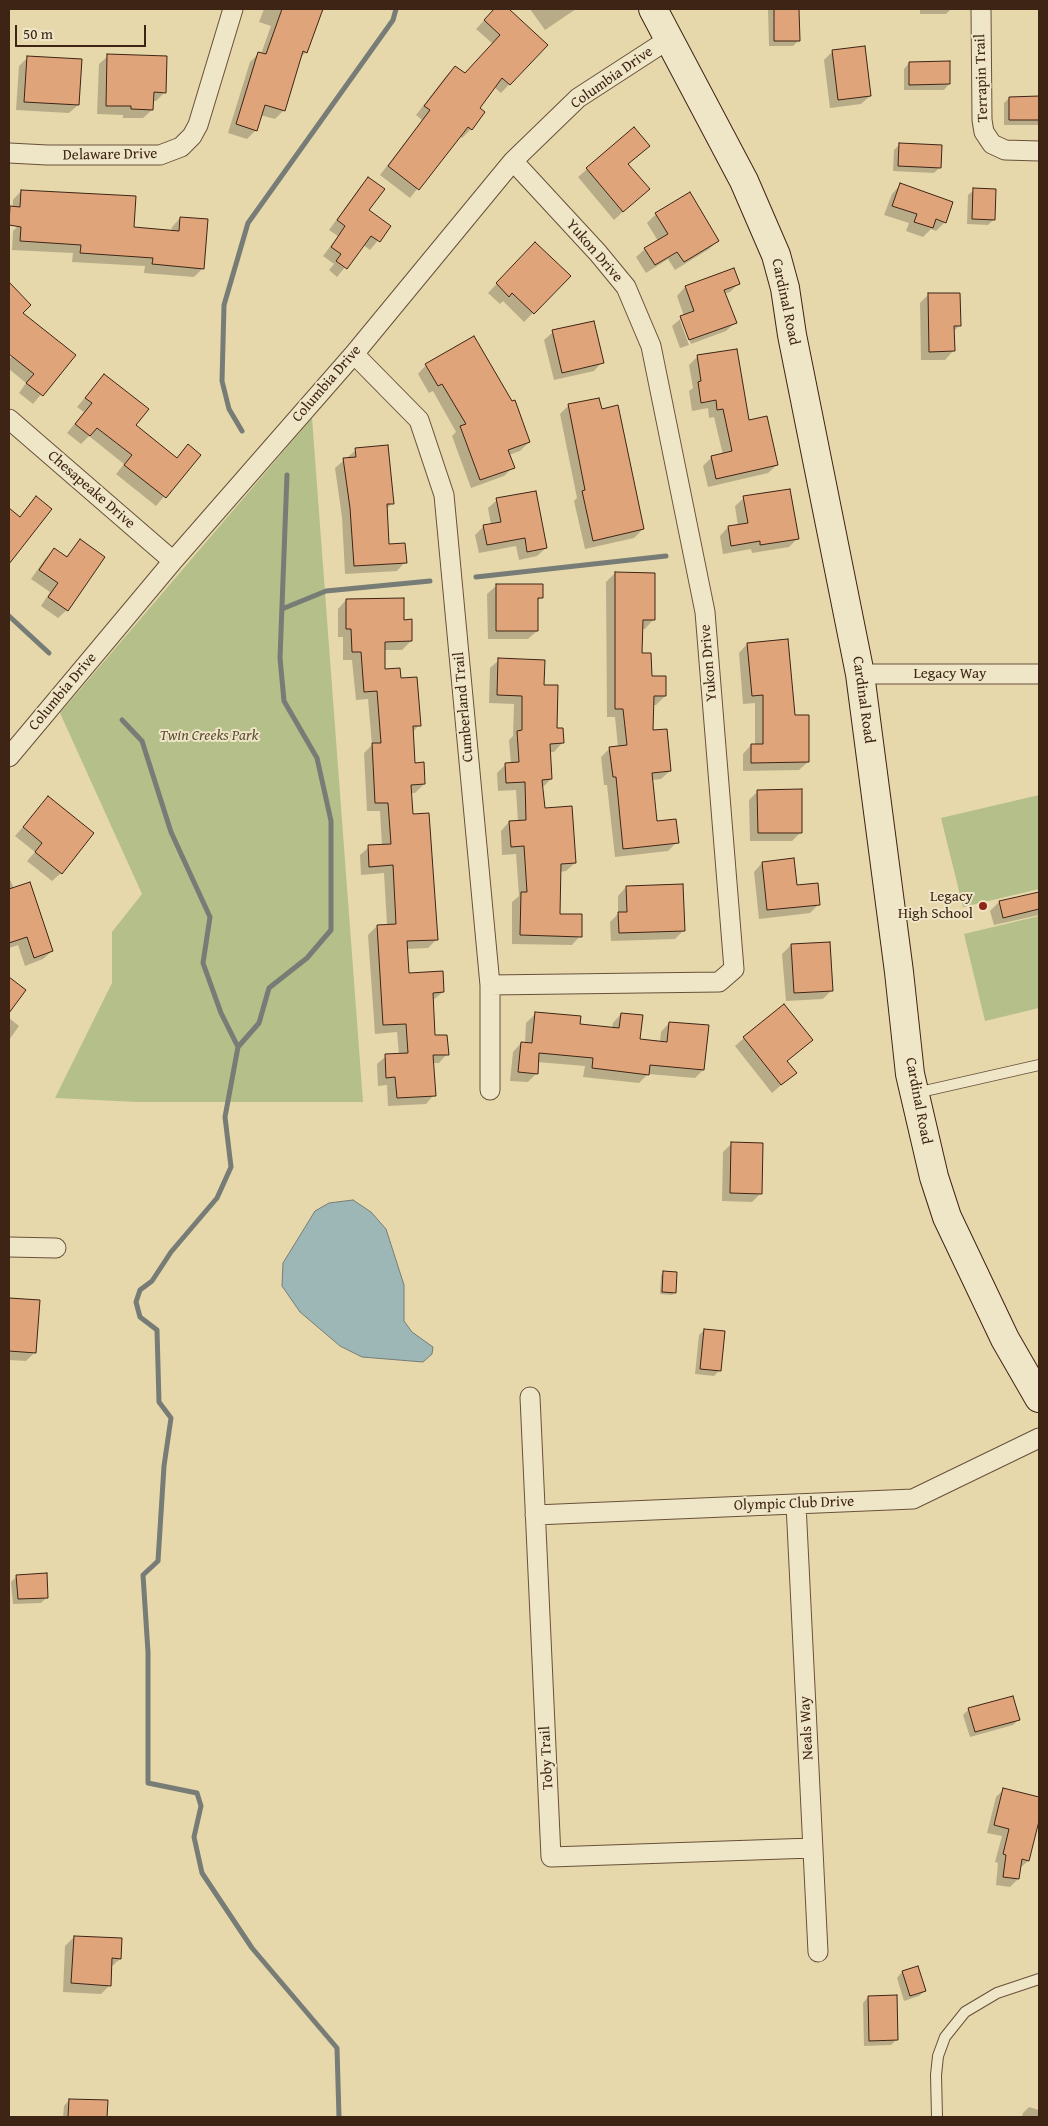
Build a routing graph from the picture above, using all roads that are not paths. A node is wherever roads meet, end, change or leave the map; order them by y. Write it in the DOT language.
graph roads {
  1 [pos="233,9"];
  2 [pos="654,9"];
  3 [pos="980,9"];
  4 [pos="669,39"];
  5 [pos="1039,152"];
  6 [pos="9,153"];
  7 [pos="513,161"];
  8 [pos="354,354"];
  9 [pos="9,419"];
  10 [pos="173,561"];
  11 [pos="860,674"];
  12 [pos="1039,674"];
  13 [pos="9,757"];
  14 [pos="490,985"];
  15 [pos="1039,1065"];
  16 [pos="490,1090"];
  17 [pos="915,1093"];
  18 [pos="9,1247"];
  19 [pos="56,1248"];
  20 [pos="530,1397"];
  21 [pos="1039,1398"];
  22 [pos="1039,1438"];
  23 [pos="796,1504"];
  24 [pos="535,1515"];
  25 [pos="812,1848"];
  26 [pos="818,1952"];
  27 [pos="1039,1979"];
  28 [pos="938,2117"];
  1 -- 6 [label="street, Delaware Drive"];
  2 -- 4 [label="street, Cardinal Road"];
  3 -- 5 [label="street, Terrapin Trail"];
  4 -- 7 [label="street, Columbia Drive"];
  4 -- 11 [label="street, Cardinal Road"];
  7 -- 8 [label="street, Columbia Drive"];
  7 -- 14 [label="street, Yukon Drive"];
  8 -- 10 [label="street, Columbia Drive"];
  8 -- 14 [label="street, Cumberland Trail"];
  9 -- 10 [label="street, Chesapeake Drive"];
  10 -- 13 [label="street, Columbia Drive"];
  11 -- 12 [label="street, Legacy Way"];
  11 -- 17 [label="street, Cardinal Road"];
  14 -- 16 [label="street, Cumberland Trail"];
  15 -- 17 [label="lane"];
  17 -- 21 [label="street, Cardinal Road"];
  18 -- 19 [label="street"];
  20 -- 24 [label="street, Toby Trail"];
  22 -- 23 [label="street, Olympic Club Drive"];
  23 -- 24 [label="street, Olympic Club Drive"];
  23 -- 25 [label="street, Neals Way"];
  24 -- 25 [label="street, Toby Trail"];
  25 -- 26 [label="street, Neals Way"];
  27 -- 28 [label="lane"];
}
